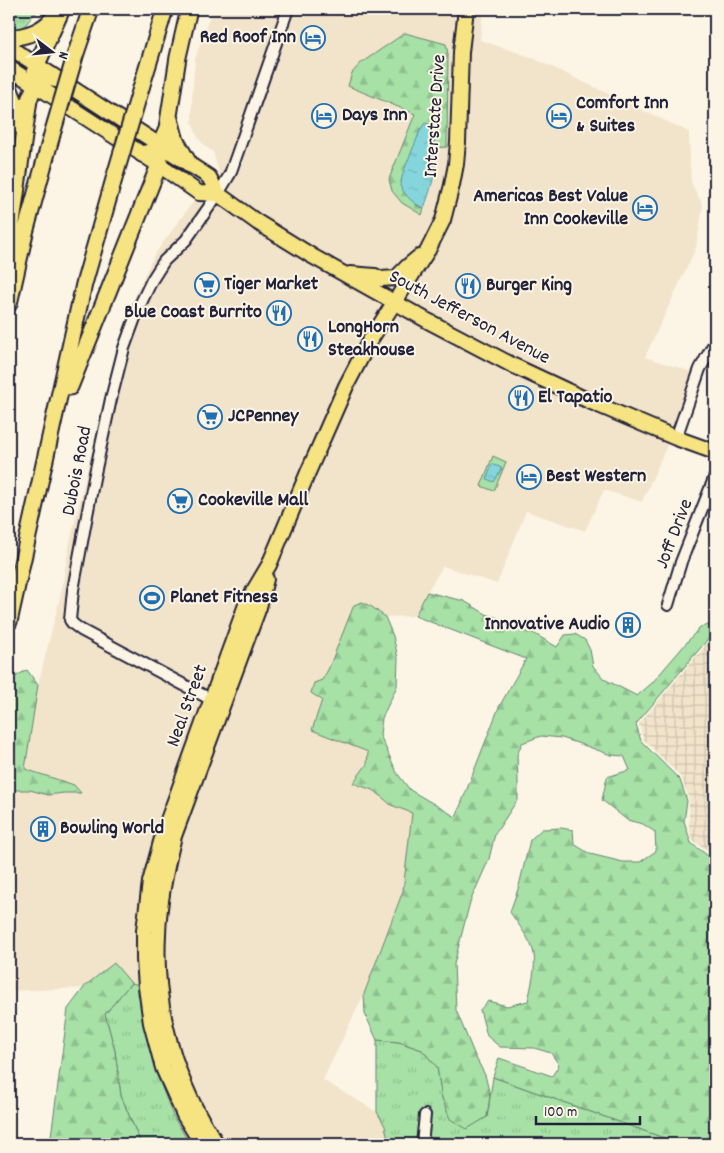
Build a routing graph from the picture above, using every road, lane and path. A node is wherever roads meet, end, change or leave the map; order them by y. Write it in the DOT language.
graph roads {
  1 [pos="61,9"];
  2 [pos="91,9"];
  3 [pos="165,9"];
  4 [pos="189,9"];
  5 [pos="288,9"];
  6 [pos="466,9"];
  7 [pos="9,38"];
  8 [pos="9,47"];
  9 [pos="36,65"];
  10 [pos="9,68"];
  11 [pos="61,82"];
  12 [pos="36,85"];
  13 [pos="9,87"];
  14 [pos="169,112"];
  15 [pos="158,145"];
  16 [pos="142,154"];
  17 [pos="20,161"];
  18 [pos="158,165"];
  19 [pos="190,166"];
  20 [pos="218,194"];
  21 [pos="9,245"];
  22 [pos="428,250"];
  23 [pos="344,274"];
  24 [pos="394,303"];
  25 [pos="9,304"];
  26 [pos="715,343"];
  27 [pos="676,438"];
  28 [pos="47,452"];
  29 [pos="715,452"];
  30 [pos="715,476"];
  31 [pos="270,565"];
  32 [pos="668,604"];
  33 [pos="9,622"];
  34 [pos="212,700"];
  35 [pos="425,1115"];
  36 [pos="202,1144"];
  37 [pos="217,1144"];
  38 [pos="422,1144"];
  1 -- 7 [label="highway"];
  1 -- 9 [label="highway"];
  2 -- 25 [label="highway, bridge"];
  3 -- 28 [label="highway, bridge"];
  4 -- 14 [label="highway"];
  5 -- 20 [label="street"];
  6 -- 22 [label="main road, Interstate Drive"];
  8 -- 9 [label="main road, South Jefferson Avenue"];
  9 -- 11 [label="main road, South Jefferson Avenue"];
  9 -- 12 [label="highway"];
  10 -- 12 [label="main road, South Jefferson Avenue"];
  11 -- 12 [label="highway"];
  11 -- 15 [label="main road, South Jefferson Avenue"];
  12 -- 16 [label="main road, South Jefferson Avenue"];
  12 -- 17 [label="highway"];
  13 -- 17 [label="highway"];
  14 -- 15 [label="highway"];
  14 -- 19 [label="highway"];
  15 -- 16 [label="highway"];
  15 -- 18 [label="highway"];
  15 -- 19 [label="main road, South Jefferson Avenue"];
  16 -- 18 [label="main road, South Jefferson Avenue"];
  17 -- 21 [label="highway"];
  18 -- 20 [label="main road, South Jefferson Avenue"];
  18 -- 28 [label="highway"];
  19 -- 20 [label="main road, South Jefferson Avenue"];
  20 -- 23 [label="main road, South Jefferson Avenue"];
  20 -- 34 [label="street, Dubois Road"];
  22 -- 23 [label="main road"];
  22 -- 24 [label="main road, Interstate Drive"];
  23 -- 24 [label="main road, South Jefferson Avenue"];
  24 -- 27 [label="main road, South Jefferson Avenue"];
  24 -- 31 [label="main road, Neal Street"];
  26 -- 27 [label="street"];
  27 -- 29 [label="main road, South Jefferson Avenue"];
  28 -- 33 [label="highway"];
  30 -- 32 [label="street, Joff Drive"];
  31 -- 34 [label="main road, Neal Street"];
  31 -- 37 [label="main road"];
  34 -- 36 [label="main road, Neal Street"];
  35 -- 38 [label="street"];
}
